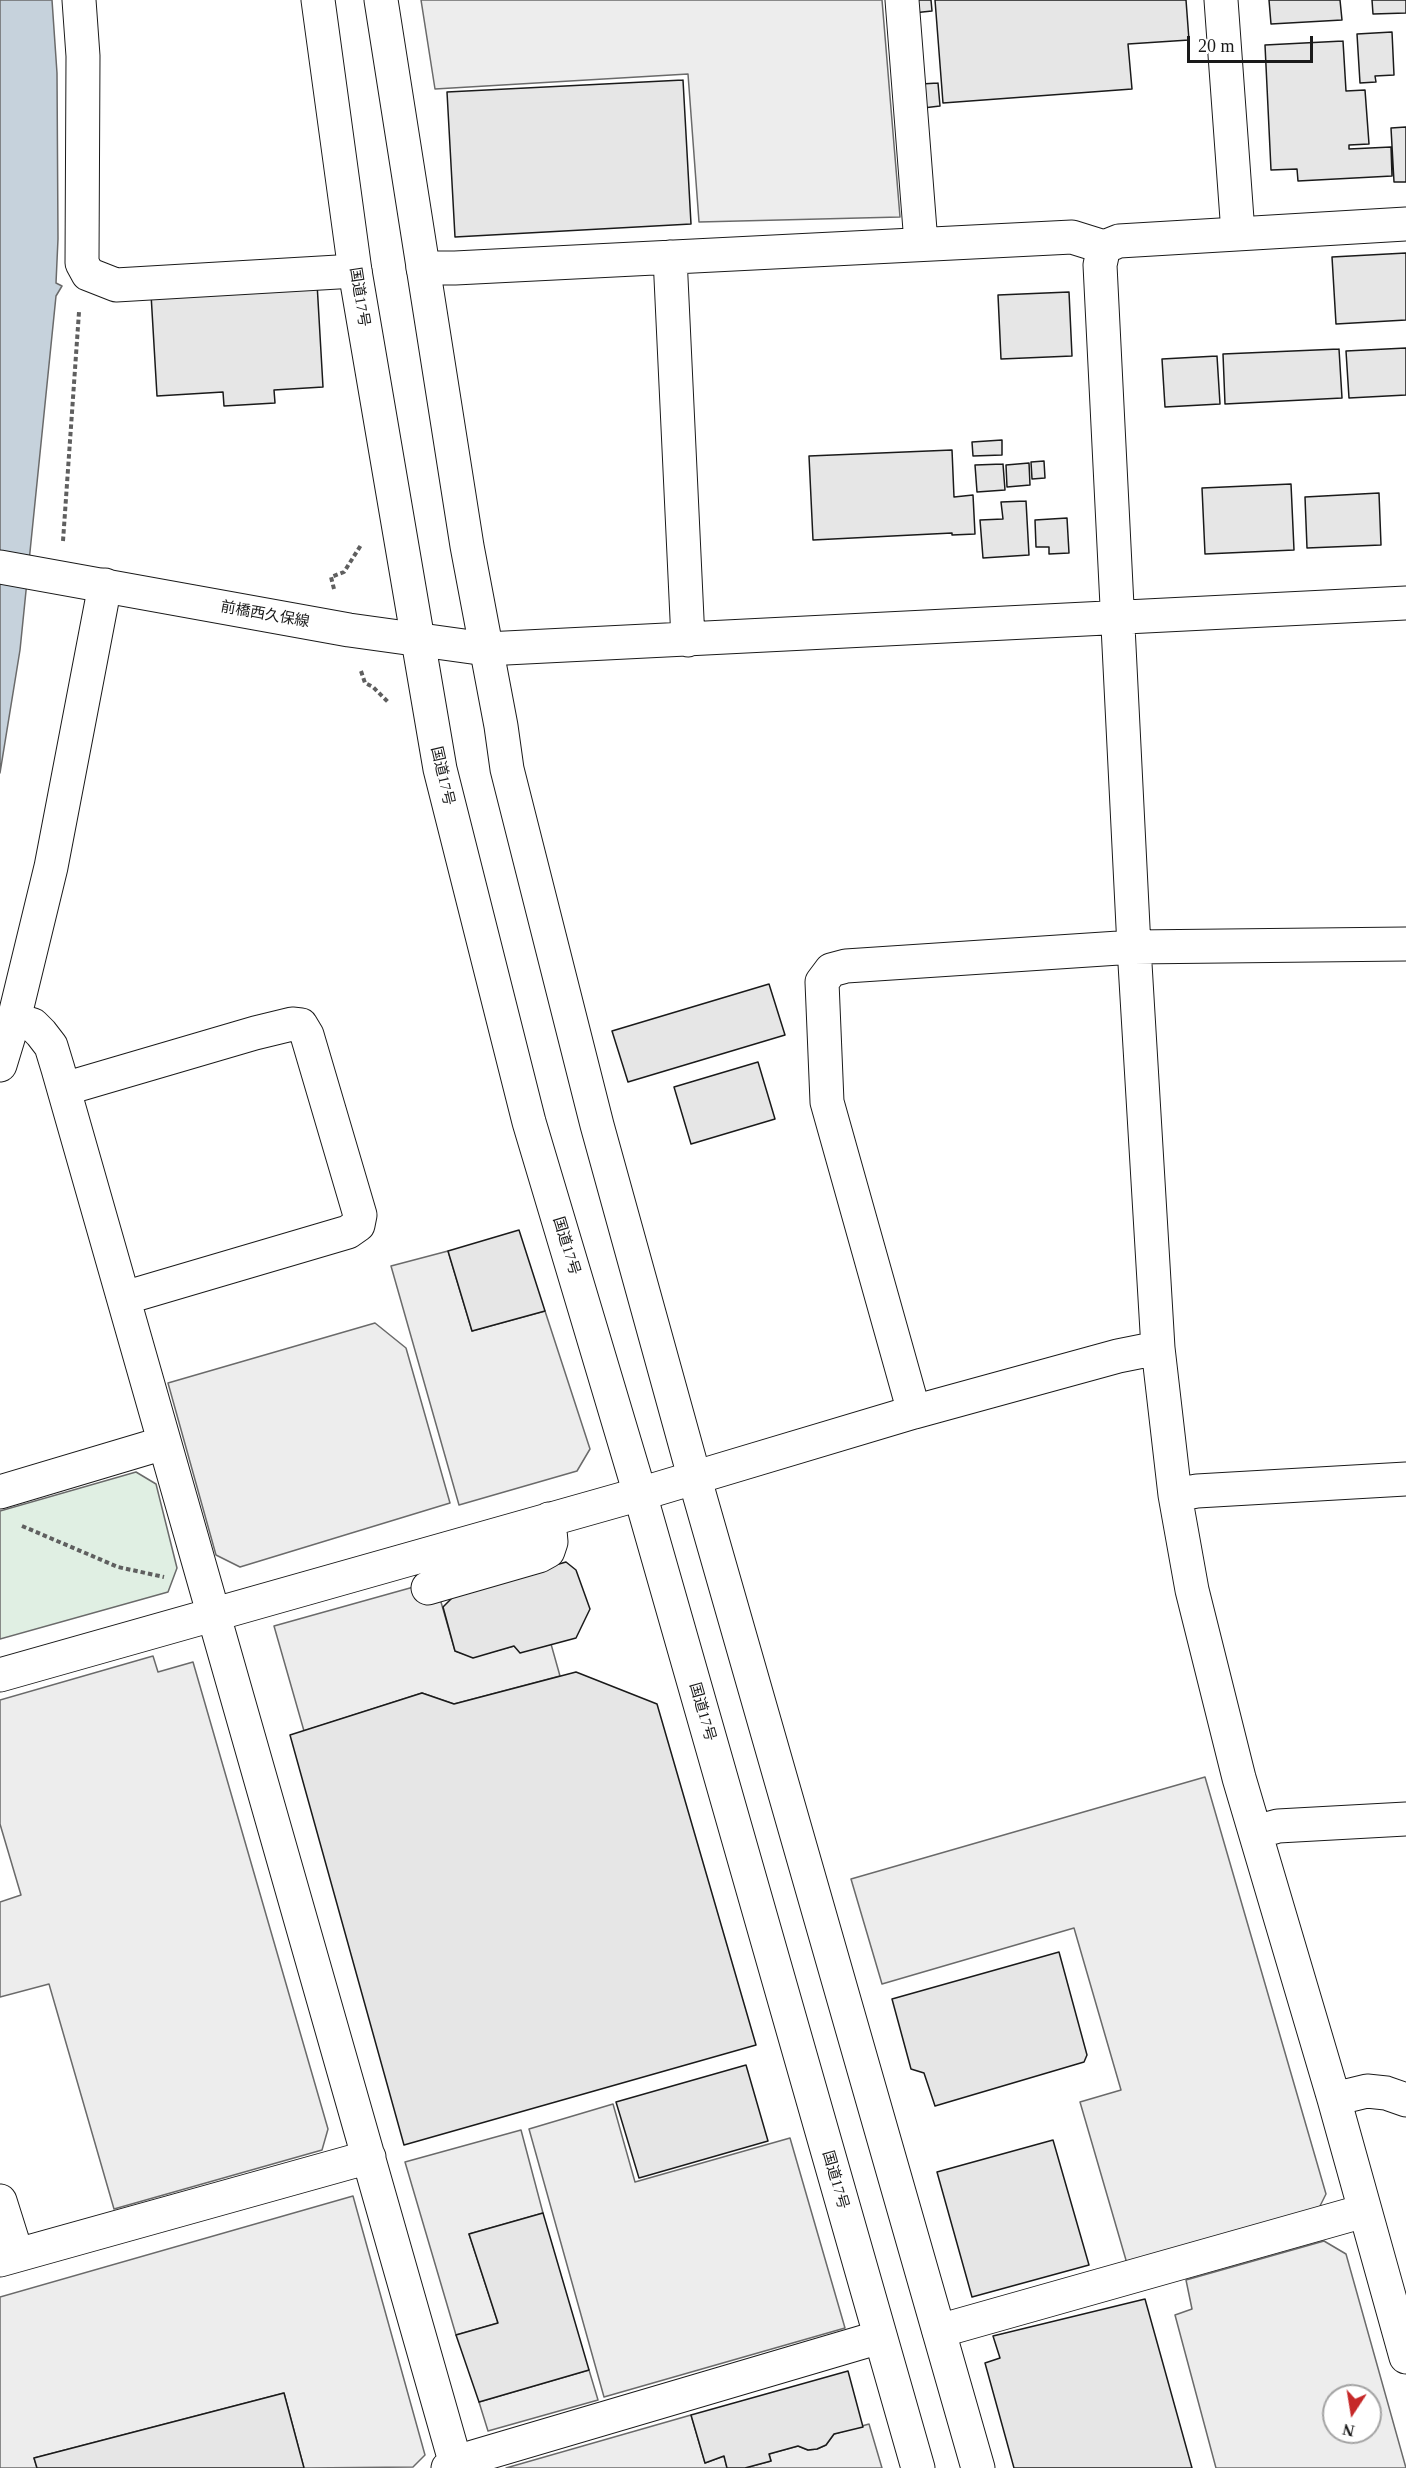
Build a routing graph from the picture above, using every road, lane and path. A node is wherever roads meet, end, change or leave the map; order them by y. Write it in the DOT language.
graph roads {
  1 [pos="79,0"];
  2 [pos="318,0"];
  3 [pos="381,0"];
  4 [pos="902,0"];
  5 [pos="1221,0"];
  6 [pos="1406,224"];
  7 [pos="1238,232"];
  8 [pos="921,243"];
  9 [pos="1104,247"];
  10 [pos="670,257"];
  11 [pos="423,268"];
  12 [pos="355,271"];
  13 [pos="88,274"];
  14 [pos="63,545"];
  15 [pos="0,567"];
  16 [pos="105,585"];
  17 [pos="1406,603"];
  18 [pos="1118,618"];
  19 [pos="416,640"];
  20 [pos="688,640"];
  21 [pos="486,649"];
  22 [pos="360,670"];
  23 [pos="391,707"];
  24 [pos="1406,944"];
  25 [pos="1134,947"];
  26 [pos="15,1019"];
  27 [pos="0,1065"];
  28 [pos="64,1089"];
  29 [pos="124,1298"];
  30 [pos="1158,1348"];
  31 [pos="914,1412"];
  32 [pos="164,1443"];
  33 [pos="694,1476"];
  34 [pos="1406,1479"];
  35 [pos="0,1492"];
  36 [pos="640,1494"];
  37 [pos="1175,1495"];
  38 [pos="549,1519"];
  39 [pos="19,1525"];
  40 [pos="168,1579"];
  41 [pos="428,1588"];
  42 [pos="215,1614"];
  43 [pos="0,1675"];
  44 [pos="1406,1819"];
  45 [pos="1256,1832"];
  46 [pos="1334,2099"];
  47 [pos="1406,2100"];
  48 [pos="369,2157"];
  49 [pos="0,2201"];
  50 [pos="1364,2211"];
  51 [pos="8,2258"];
  52 [pos="939,2331"];
  53 [pos="880,2337"];
  54 [pos="1406,2357"];
  55 [pos="454,2466"];
  56 [pos="918,2468"];
  57 [pos="978,2468"];
  1 -- 13 [label="main road"];
  2 -- 12 [label="main road, 国道17号"];
  3 -- 11 [label="main road"];
  4 -- 8 [label="main road"];
  5 -- 7 [label="main road"];
  6 -- 7 [label="main road"];
  7 -- 9 [label="main road"];
  8 -- 9 [label="main road"];
  8 -- 10 [label="main road"];
  9 -- 18 [label="main road"];
  10 -- 11 [label="main road"];
  10 -- 20 [label="main road"];
  11 -- 21 [label="main road"];
  12 -- 13 [label="main road"];
  12 -- 19 [label="main road, 国道17号"];
  13 -- 14 [label="path"];
  15 -- 16 [label="main road, 前橋西久保線"];
  16 -- 19 [label="main road, 前橋西久保線"];
  16 -- 26 [label="main road"];
  17 -- 18 [label="main road, 前橋西久保線"];
  18 -- 20 [label="main road, 前橋西久保線"];
  18 -- 25 [label="main road"];
  19 -- 21 [label="main road, 前橋西久保線"];
  19 -- 36 [label="main road, 国道17号"];
  20 -- 21 [label="main road, 前橋西久保線"];
  21 -- 33 [label="main road"];
  22 -- 23 [label="path"];
  24 -- 25 [label="main road"];
  25 -- 30 [label="main road"];
  25 -- 31 [label="main road"];
  26 -- 27 [label="main road"];
  26 -- 28 [label="main road"];
  28 -- 29 [label="main road"];
  28 -- 29 [label="main road"];
  29 -- 32 [label="main road"];
  30 -- 31 [label="main road"];
  30 -- 37 [label="main road"];
  31 -- 33 [label="main road"];
  32 -- 35 [label="main road"];
  32 -- 42 [label="main road"];
  33 -- 36 [label="main road"];
  33 -- 52 [label="main road"];
  34 -- 37 [label="main road"];
  36 -- 38 [label="main road"];
  36 -- 53 [label="main road, 国道17号"];
  37 -- 45 [label="main road"];
  38 -- 41 [label="main road"];
  38 -- 42 [label="main road"];
  39 -- 40 [label="path"];
  42 -- 43 [label="main road"];
  42 -- 48 [label="main road"];
  44 -- 45 [label="main road"];
  45 -- 46 [label="main road"];
  46 -- 47 [label="main road"];
  46 -- 50 [label="main road"];
  48 -- 51 [label="main road"];
  48 -- 55 [label="main road"];
  49 -- 51 [label="main road"];
  50 -- 52 [label="main road"];
  50 -- 54 [label="main road"];
  52 -- 57 [label="main road"];
  53 -- 55 [label="main road"];
  53 -- 56 [label="main road, 国道17号"];
}
